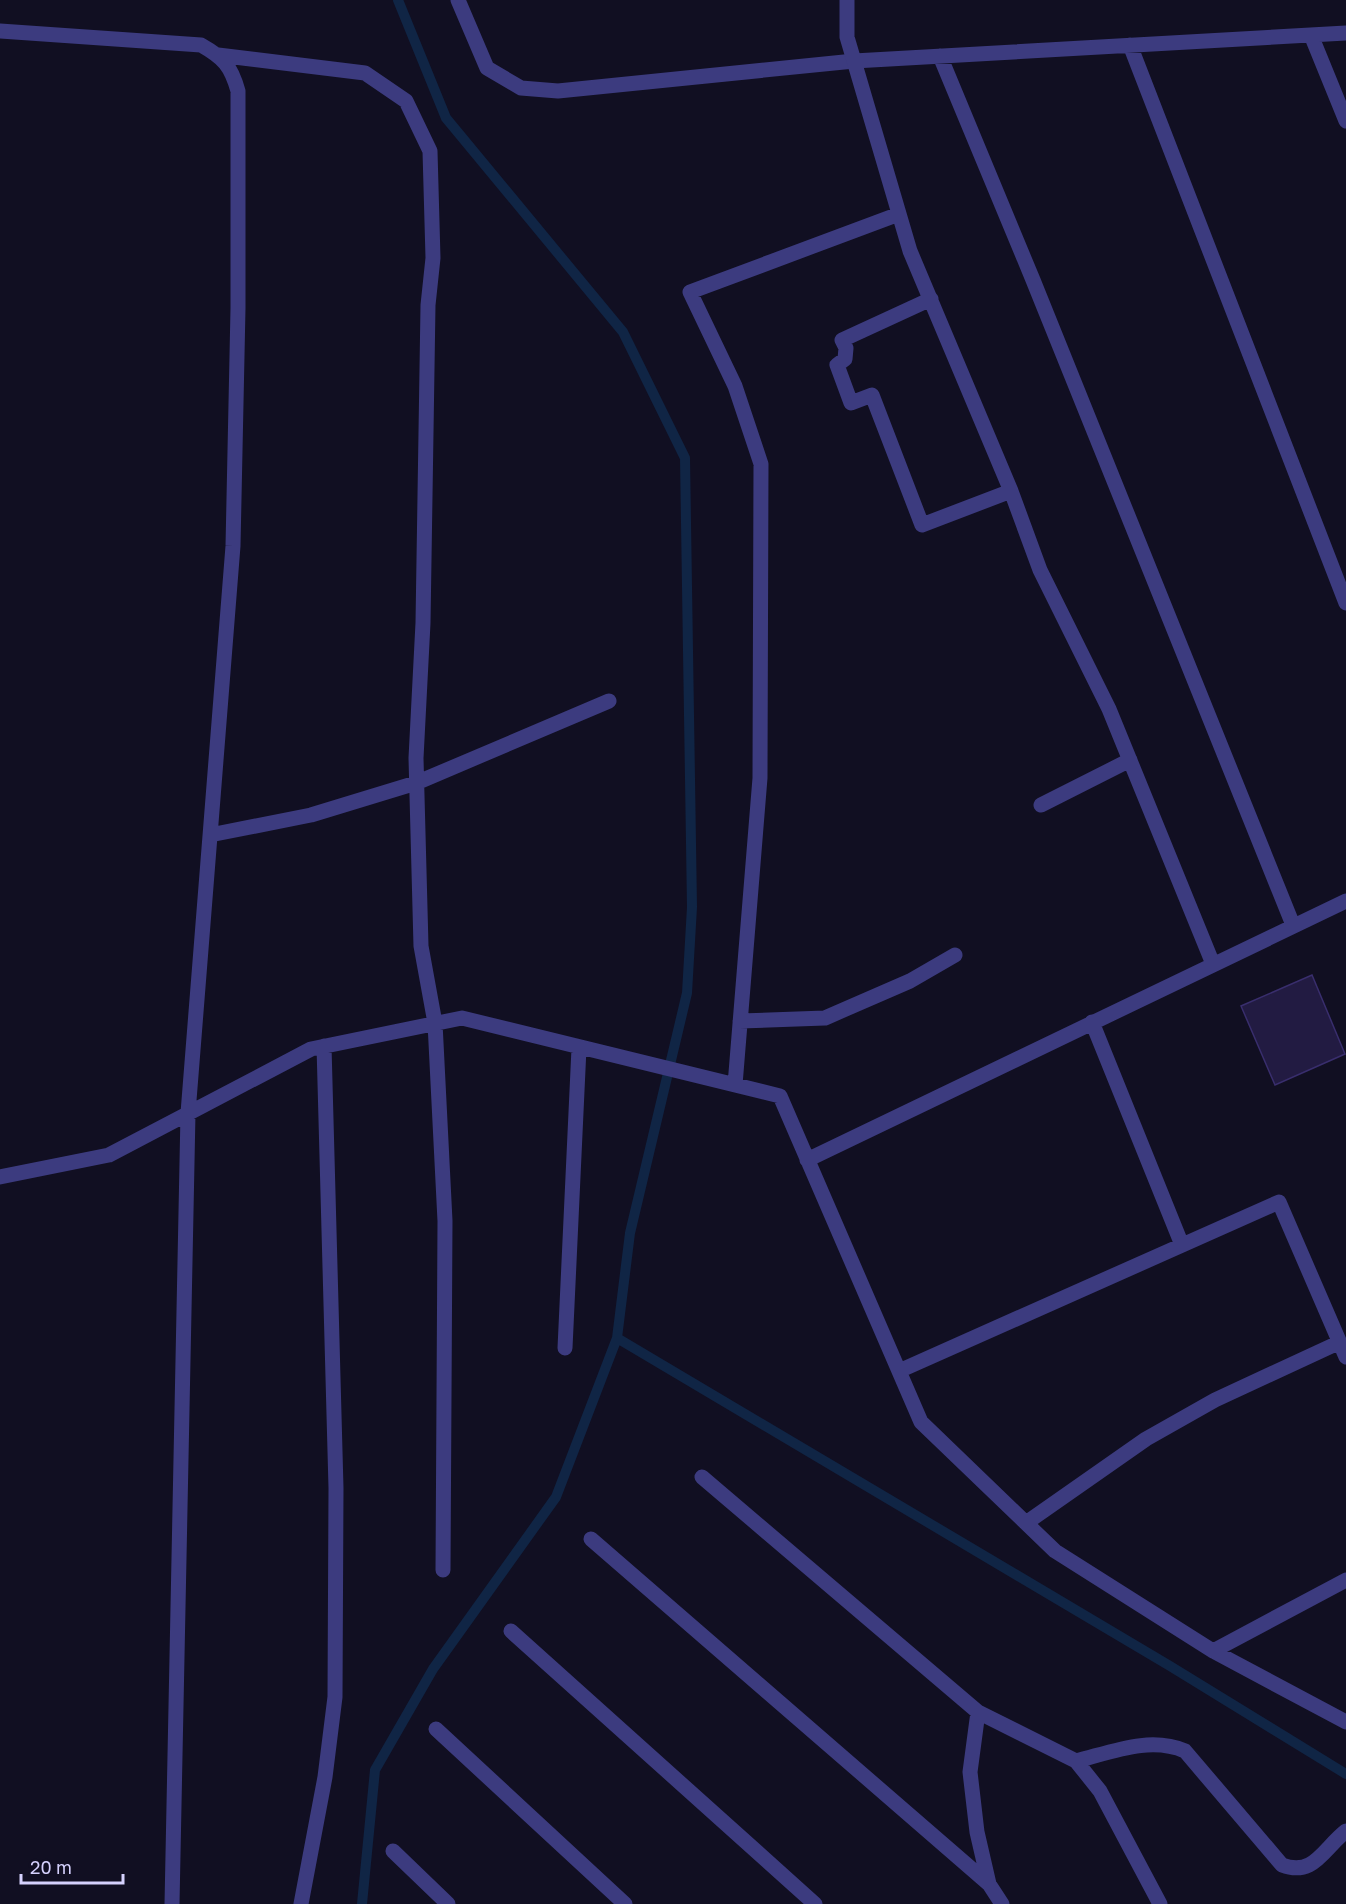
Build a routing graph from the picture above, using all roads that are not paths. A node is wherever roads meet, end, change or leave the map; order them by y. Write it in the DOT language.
graph roads {
  1 [pos="458,0"];
  2 [pos="846,0"];
  3 [pos="0,31"];
  4 [pos="1346,33"];
  5 [pos="1311,34"];
  6 [pos="1131,45"];
  7 [pos="218,55"];
  8 [pos="940,56"];
  9 [pos="854,61"];
  10 [pos="1346,121"];
  11 [pos="899,214"];
  12 [pos="931,299"];
  13 [pos="1011,491"];
  14 [pos="1346,603"];
  15 [pos="609,701"];
  16 [pos="1130,760"];
  17 [pos="416,783"];
  18 [pos="1041,805"];
  19 [pos="210,835"];
  20 [pos="1346,901"];
  21 [pos="1293,925"];
  22 [pos="955,955"];
  23 [pos="1213,964"];
  24 [pos="740,1021"];
  25 [pos="1092,1022"];
  26 [pos="435,1023"];
  27 [pos="324,1046"];
  28 [pos="579,1048"];
  29 [pos="735,1085"];
  30 [pos="188,1113"];
  31 [pos="807,1160"];
  32 [pos="0,1177"];
  33 [pos="1182,1245"];
  34 [pos="1338,1343"];
  35 [pos="565,1348"];
  36 [pos="1346,1357"];
  37 [pos="899,1371"];
  38 [pos="702,1477"];
  39 [pos="1026,1523"];
  40 [pos="591,1539"];
  41 [pos="443,1570"];
  42 [pos="1346,1580"];
  43 [pos="512,1631"];
  44 [pos="1213,1651"];
  45 [pos="978,1712"];
  46 [pos="1346,1722"];
  47 [pos="436,1729"];
  48 [pos="1076,1761"];
  49 [pos="1346,1831"];
  50 [pos="393,1851"];
  51 [pos="989,1884"];
  52 [pos="172,1904"];
  53 [pos="302,1904"];
  54 [pos="448,1904"];
  55 [pos="625,1904"];
  56 [pos="815,1904"];
  57 [pos="1002,1904"];
  58 [pos="1160,1904"];
  1 -- 9 [label="street"];
  2 -- 9 [label="street"];
  3 -- 7 [label="street"];
  4 -- 5 [label="street"];
  5 -- 6 [label="street"];
  5 -- 10 [label="street"];
  6 -- 8 [label="street"];
  6 -- 14 [label="street"];
  7 -- 17 [label="street"];
  7 -- 19 [label="street"];
  8 -- 9 [label="street"];
  8 -- 21 [label="street"];
  9 -- 11 [label="street"];
  11 -- 12 [label="street"];
  11 -- 24 [label="street"];
  12 -- 13 [label="street"];
  12 -- 13 [label="street"];
  13 -- 16 [label="street"];
  15 -- 17 [label="street"];
  16 -- 18 [label="street"];
  16 -- 23 [label="street"];
  17 -- 19 [label="street"];
  17 -- 26 [label="street"];
  19 -- 30 [label="street"];
  20 -- 21 [label="street"];
  21 -- 23 [label="street"];
  22 -- 24 [label="street"];
  23 -- 25 [label="street"];
  24 -- 29 [label="street"];
  25 -- 31 [label="street"];
  25 -- 33 [label="street"];
  26 -- 27 [label="street"];
  26 -- 28 [label="street"];
  26 -- 41 [label="street"];
  27 -- 30 [label="street"];
  27 -- 53 [label="street"];
  28 -- 29 [label="street"];
  28 -- 35 [label="street"];
  29 -- 31 [label="street"];
  30 -- 32 [label="street"];
  30 -- 52 [label="street"];
  31 -- 37 [label="street"];
  33 -- 34 [label="street"];
  33 -- 37 [label="street"];
  34 -- 36 [label="street"];
  34 -- 39 [label="street"];
  37 -- 39 [label="street"];
  38 -- 45 [label="street"];
  39 -- 44 [label="street"];
  40 -- 51 [label="street"];
  42 -- 44 [label="street"];
  43 -- 56 [label="street"];
  44 -- 46 [label="street"];
  45 -- 48 [label="street"];
  45 -- 51 [label="street"];
  47 -- 55 [label="street"];
  48 -- 49 [label="street"];
  48 -- 58 [label="street"];
  50 -- 54 [label="street"];
  51 -- 57 [label="street"];
}
